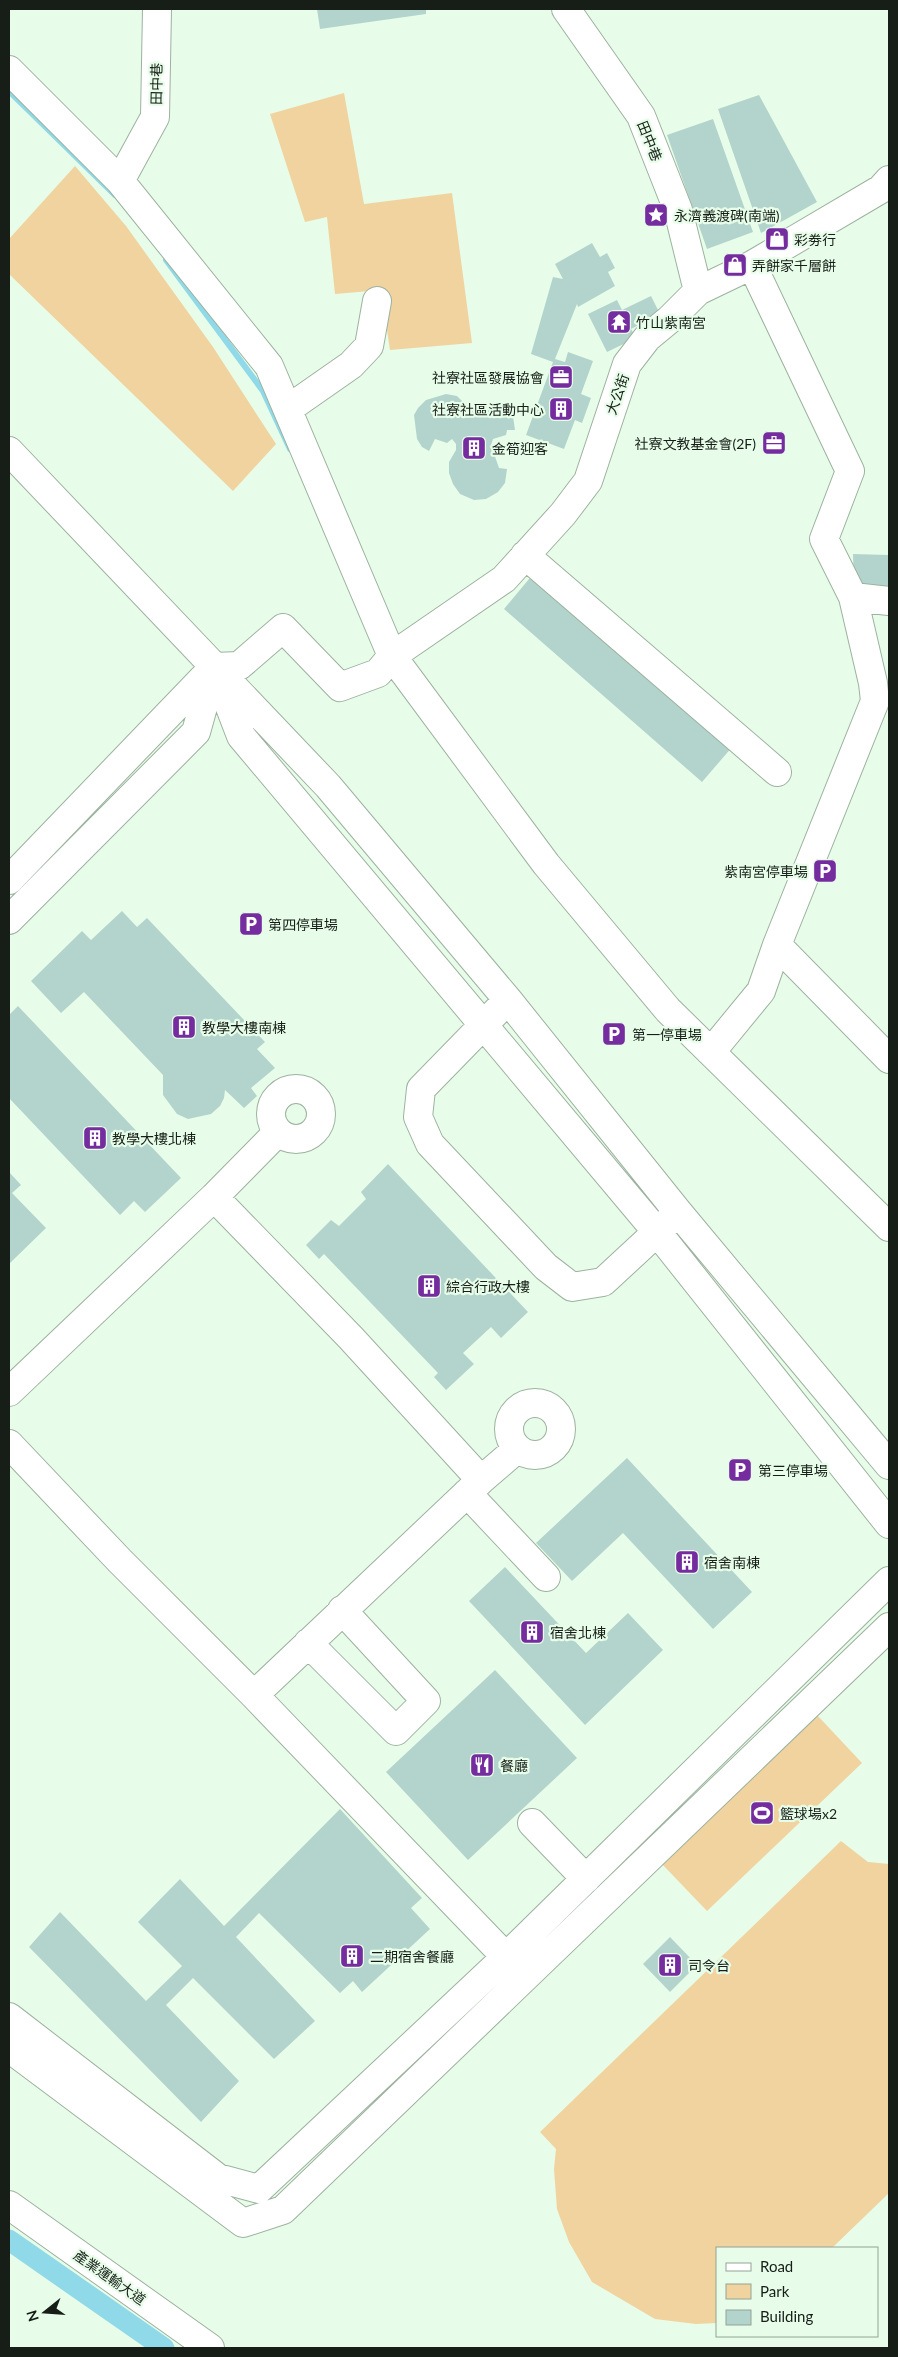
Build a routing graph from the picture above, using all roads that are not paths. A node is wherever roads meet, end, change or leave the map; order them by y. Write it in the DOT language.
graph roads {
  1 [pos="157,9"];
  2 [pos="566,9"];
  3 [pos="9,70"];
  4 [pos="120,181"];
  5 [pos="887,185"];
  6 [pos="752,265"];
  7 [pos="698,291"];
  8 [pos="377,301"];
  9 [pos="288,409"];
  10 [pos="9,451"];
  11 [pos="525,555"];
  12 [pos="853,597"];
  13 [pos="889,601"];
  14 [pos="392,656"];
  15 [pos="214,667"];
  16 [pos="881,683"];
  17 [pos="777,772"];
  18 [pos="9,880"];
  19 [pos="9,920"];
  20 [pos="777,945"];
  21 [pos="508,1000"];
  22 [pos="484,1024"];
  23 [pos="711,1052"];
  24 [pos="889,1059"];
  25 [pos="278,1132"];
  26 [pos="214,1197"];
  27 [pos="678,1212"];
  28 [pos="889,1227"];
  29 [pos="657,1232"];
  30 [pos="9,1392"];
  31 [pos="9,1444"];
  32 [pos="517,1449"];
  33 [pos="889,1465"];
  34 [pos="474,1486"];
  35 [pos="889,1524"];
  36 [pos="546,1577"];
  37 [pos="889,1580"];
  38 [pos="342,1610"];
  39 [pos="889,1627"];
  40 [pos="308,1643"];
  41 [pos="254,1695"];
  42 [pos="532,1823"];
  43 [pos="586,1879"];
  44 [pos="506,1957"];
  45 [pos="522,1978"];
  46 [pos="9,2017"];
  47 [pos="9,2048"];
  48 [pos="9,2205"];
  49 [pos="210,2348"];
  1 -- 4 [label="street, 田中巷"];
  2 -- 7 [label="street, 田中巷"];
  3 -- 4 [label="street"];
  4 -- 9 [label="street"];
  5 -- 6 [label="street, 大公街"];
  6 -- 7 [label="street, 大公街"];
  6 -- 12 [label="street"];
  7 -- 11 [label="street, 大公街"];
  8 -- 9 [label="street"];
  9 -- 14 [label="street"];
  10 -- 15 [label="street"];
  11 -- 14 [label="street, 大公街"];
  11 -- 17 [label="street"];
  12 -- 13 [label="street"];
  12 -- 16 [label="street"];
  14 -- 15 [label="street, 大公街"];
  14 -- 23 [label="street"];
  15 -- 18 [label="street"];
  15 -- 19 [label="street"];
  15 -- 21 [label="street"];
  15 -- 22 [label="street"];
  16 -- 20 [label="street"];
  20 -- 23 [label="street"];
  20 -- 24 [label="street"];
  21 -- 22 [label="street"];
  21 -- 27 [label="street"];
  22 -- 29 [label="street"];
  22 -- 29 [label="street"];
  23 -- 28 [label="street"];
  25 -- 26 [label="street"];
  26 -- 30 [label="street"];
  26 -- 34 [label="street"];
  27 -- 29 [label="street"];
  27 -- 33 [label="street"];
  29 -- 35 [label="street"];
  31 -- 41 [label="street"];
  32 -- 34 [label="street"];
  34 -- 36 [label="street"];
  34 -- 38 [label="street"];
  37 -- 43 [label="street"];
  38 -- 40 [label="street"];
  38 -- 40 [label="street"];
  39 -- 45 [label="street"];
  40 -- 41 [label="street"];
  41 -- 44 [label="street"];
  42 -- 43 [label="street"];
  43 -- 44 [label="street"];
  44 -- 45 [label="street"];
  44 -- 46 [label="street"];
  45 -- 47 [label="street"];
  48 -- 49 [label="street, 產業運輸大道"];
}
